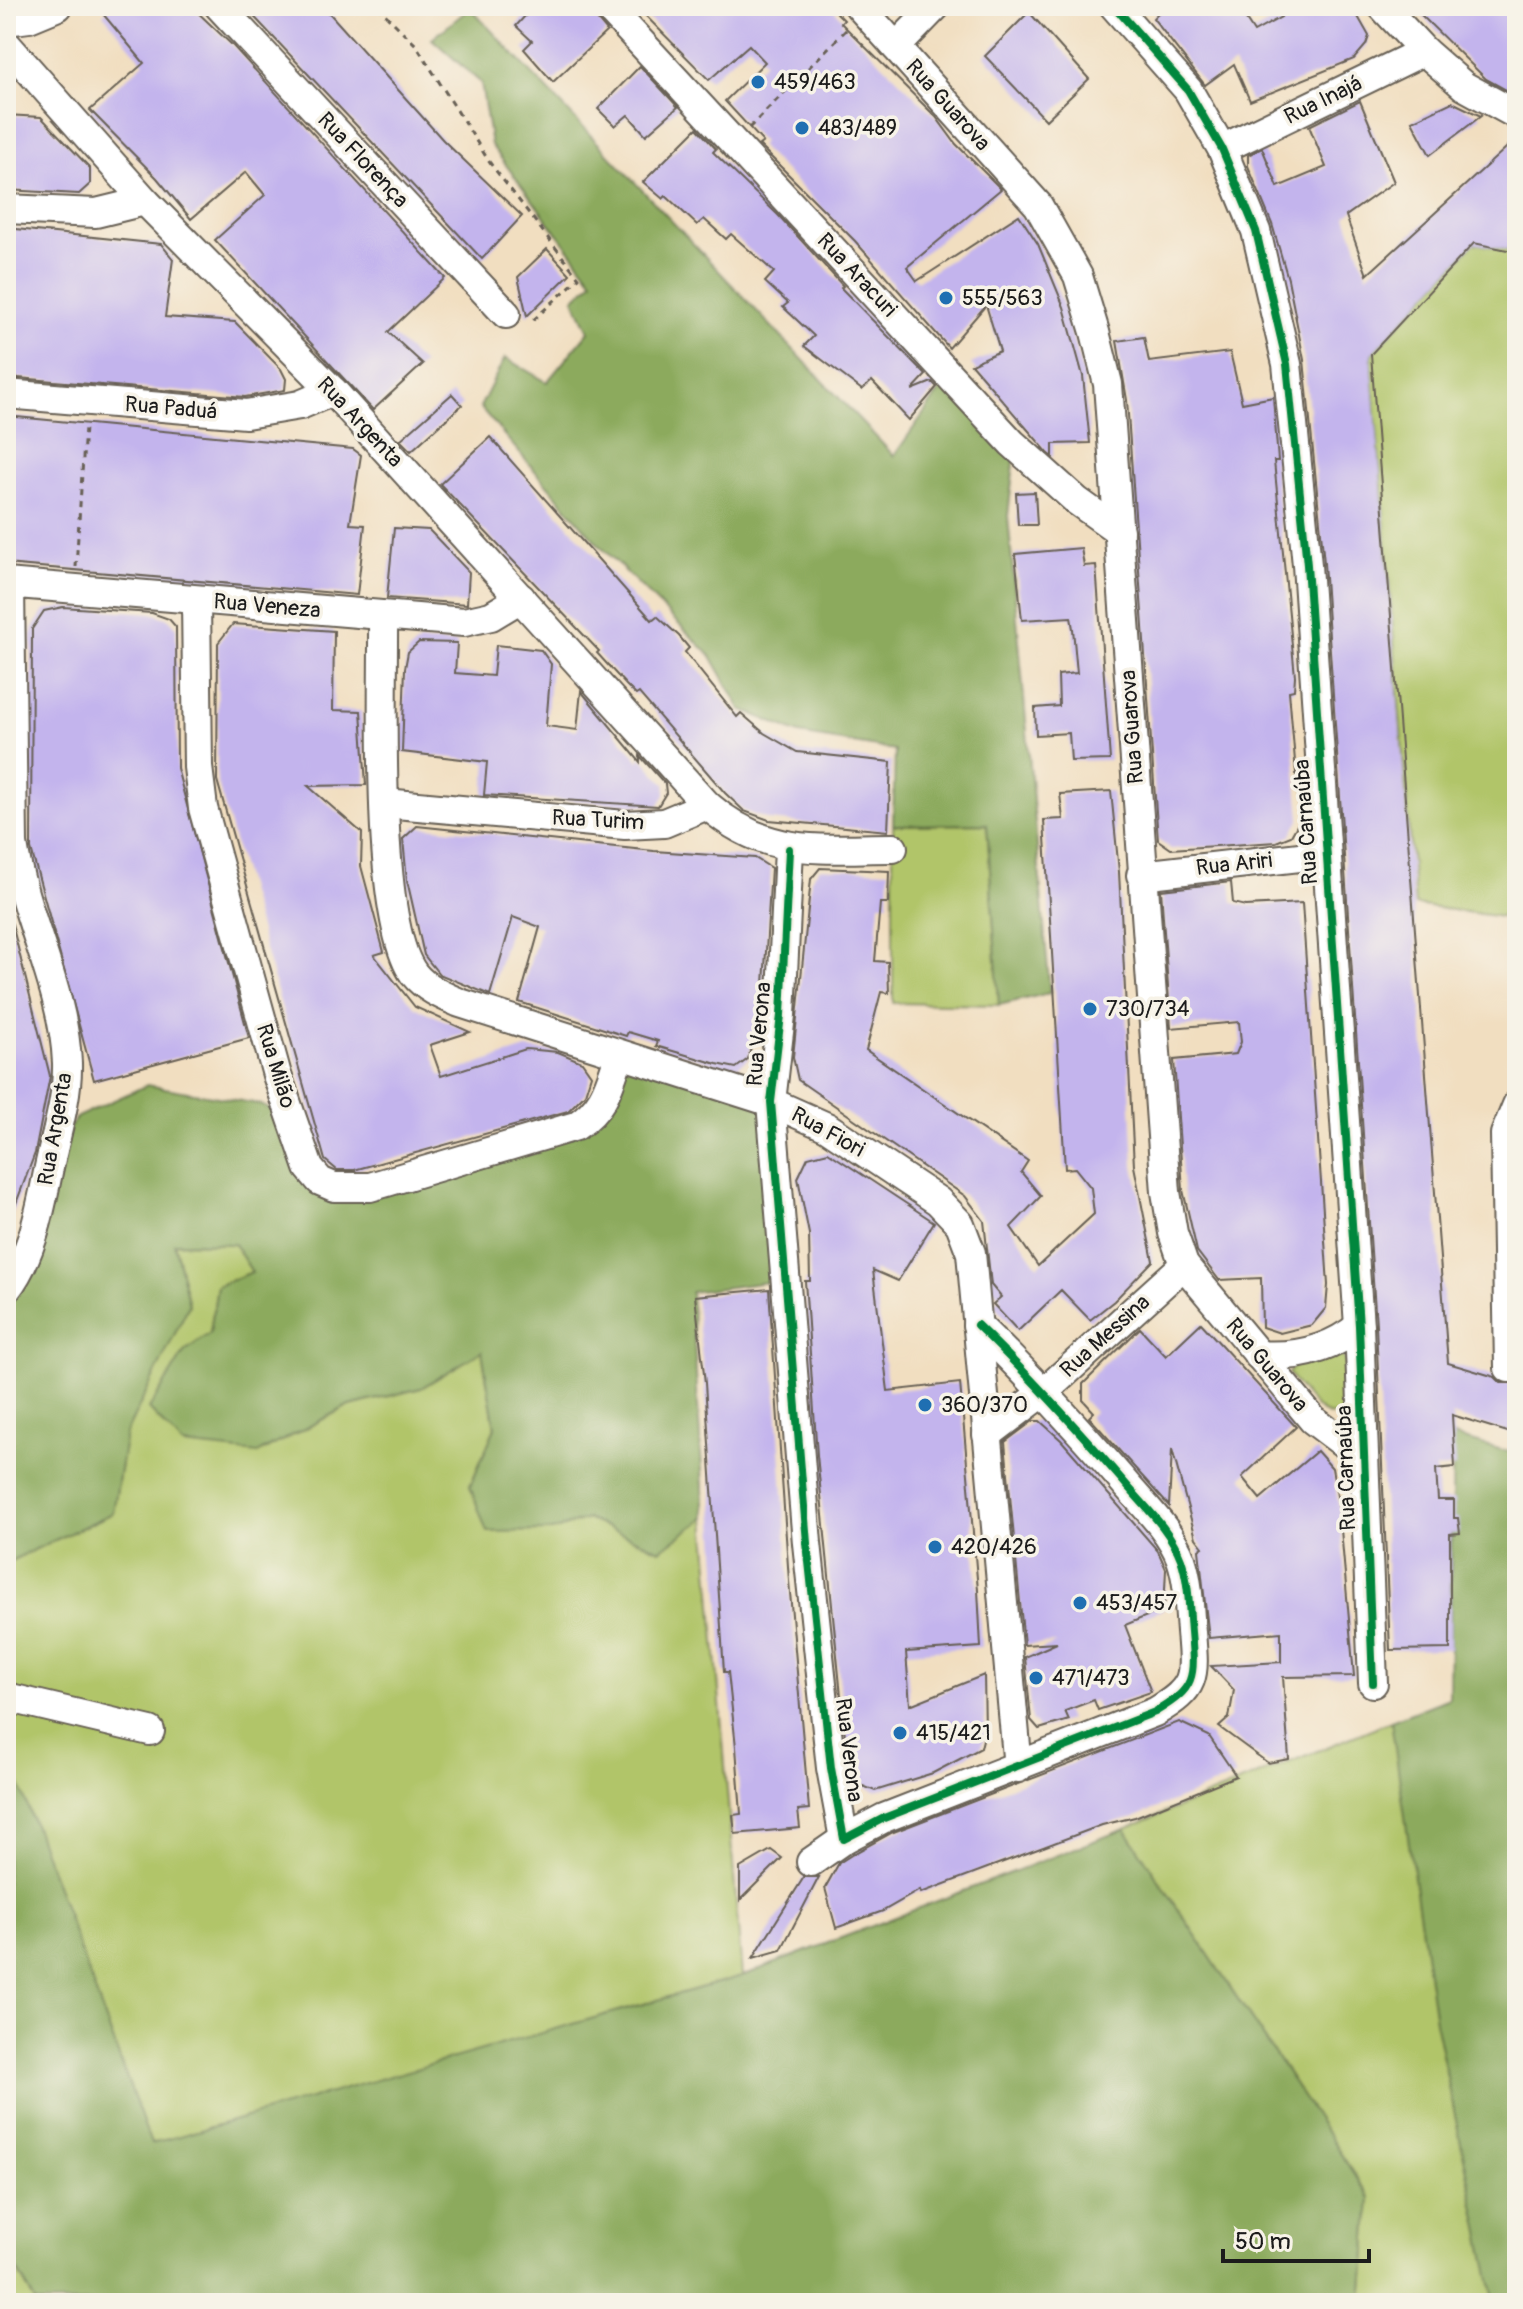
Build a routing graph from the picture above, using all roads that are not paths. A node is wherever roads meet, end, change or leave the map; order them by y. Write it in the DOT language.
graph roads {
  1 [pos="58,6"];
  2 [pos="219,6"];
  3 [pos="607,6"];
  4 [pos="936,6"];
  5 [pos="1114,6"];
  6 [pos="1382,6"];
  7 [pos="862,8"];
  8 [pos="6,21"];
  9 [pos="6,44"];
  10 [pos="896,47"];
  11 [pos="1424,51"];
  12 [pos="1517,115"];
  13 [pos="1222,149"];
  14 [pos="145,201"];
  15 [pos="6,209"];
  16 [pos="517,319"];
  17 [pos="333,391"];
  18 [pos="6,394"];
  19 [pos="1119,531"];
  20 [pos="8,583"];
  21 [pos="521,598"];
  22 [pos="196,600"];
  23 [pos="383,617"];
  24 [pos="385,803"];
  25 [pos="707,805"];
  26 [pos="893,848"];
  27 [pos="789,849"];
  28 [pos="1326,854"];
  29 [pos="1141,875"];
  30 [pos="619,1056"];
  31 [pos="771,1102"];
  32 [pos="1517,1105"];
  33 [pos="1184,1265"];
  34 [pos="6,1290"];
  35 [pos="977,1325"];
  36 [pos="1359,1326"];
  37 [pos="1258,1355"];
  38 [pos="1509,1368"];
  39 [pos="1045,1391"];
  40 [pos="987,1435"];
  41 [pos="1362,1457"];
  42 [pos="1373,1683"];
  43 [pos="6,1697"];
  44 [pos="150,1731"];
  45 [pos="1018,1768"];
  46 [pos="844,1839"];
  47 [pos="811,1862"];
  1 -- 8 [label="street"];
  2 -- 16 [label="street, Rua Florença"];
  3 -- 19 [label="street, Rua Aracuri"];
  4 -- 10 [label="street"];
  5 -- 13 [label="street, Rua Carnaúba"];
  6 -- 11 [label="street"];
  7 -- 10 [label="street, Rua Guarova"];
  9 -- 14 [label="street, Rua Argenta"];
  10 -- 19 [label="street, Rua Guarova"];
  11 -- 12 [label="street"];
  11 -- 13 [label="street, Rua Inajá"];
  13 -- 28 [label="street, Rua Carnaúba"];
  14 -- 15 [label="street"];
  14 -- 17 [label="street, Rua Argenta"];
  17 -- 18 [label="street, Rua Paduá"];
  17 -- 21 [label="street, Rua Argenta"];
  19 -- 29 [label="street, Rua Guarova"];
  20 -- 22 [label="street, Rua Veneza"];
  20 -- 34 [label="street, Rua Argenta"];
  21 -- 23 [label="street, Rua Veneza"];
  21 -- 25 [label="street, Rua Argenta"];
  22 -- 23 [label="street, Rua Veneza"];
  22 -- 30 [label="street, Rua Milão"];
  23 -- 24 [label="street, Rua Fiori"];
  24 -- 25 [label="street, Rua Turim"];
  24 -- 30 [label="street, Rua Fiori"];
  25 -- 27 [label="street"];
  26 -- 27 [label="street"];
  27 -- 31 [label="street, Rua Verona"];
  28 -- 29 [label="street, Rua Ariri"];
  28 -- 36 [label="street, Rua Carnaúba"];
  29 -- 33 [label="street, Rua Guarova"];
  30 -- 31 [label="street, Rua Fiori"];
  31 -- 35 [label="street, Rua Fiori"];
  31 -- 46 [label="street, Rua Verona"];
  32 -- 38 [label="street"];
  33 -- 37 [label="street, Rua Guarova"];
  33 -- 39 [label="street, Rua Messina"];
  35 -- 39 [label="street, Rua Verona"];
  35 -- 40 [label="street, Rua Fiori"];
  36 -- 37 [label="street"];
  36 -- 41 [label="street, Rua Carnaúba"];
  37 -- 41 [label="street, Rua Guarova"];
  39 -- 40 [label="street, Rua Messina"];
  39 -- 45 [label="street, Rua Verona"];
  40 -- 45 [label="street, Rua Fiori"];
  41 -- 42 [label="street, Rua Carnaúba"];
  43 -- 44 [label="street"];
  45 -- 46 [label="street, Rua Verona"];
  46 -- 47 [label="street"];
}
